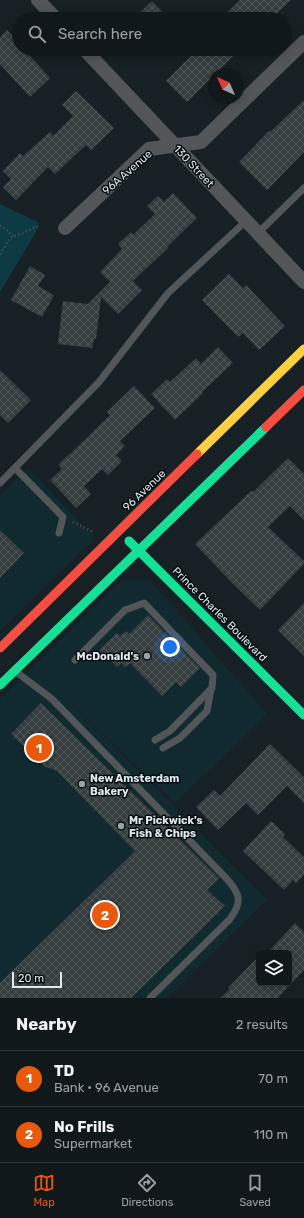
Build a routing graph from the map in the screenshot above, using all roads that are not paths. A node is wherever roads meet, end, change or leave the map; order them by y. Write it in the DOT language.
graph roads {
  1 [pos="38,0"];
  2 [pos="49,12"];
  3 [pos="304,42"];
  4 [pos="292,54"];
  5 [pos="91,56"];
  6 [pos="290,56"];
  7 [pos="174,145"];
  8 [pos="304,188"];
  9 [pos="246,221"];
  10 [pos="66,228"];
  11 [pos="258,233"];
  12 [pos="304,282"];
  13 [pos="304,350"];
  14 [pos="304,390"];
  15 [pos="15,468"];
  16 [pos="0,483"];
  17 [pos="119,531"];
  18 [pos="59,533"];
  19 [pos="138,550"];
  20 [pos="1,646"];
  21 [pos="75,660"];
  22 [pos="15,671"];
  23 [pos="0,685"];
  24 [pos="212,688"];
  25 [pos="304,715"];
  26 [pos="155,740"];
  27 [pos="163,748"];
  28 [pos="150,998"];
  1 -- 2 [label="street"];
  3 -- 4 [label="street, 96A Avenue"];
  5 -- 7 [label="street, 130 Street"];
  6 -- 7 [label="street, 96A Avenue"];
  7 -- 9 [label="street, 130 Street"];
  7 -- 10 [label="street, 96A Avenue"];
  8 -- 11 [label="lane"];
  9 -- 11 [label="street, 130 Street"];
  9 -- 15 [label="lane"];
  11 -- 12 [label="street, 130 Street"];
  13 -- 17 [label="main road, 96 Avenue"];
  14 -- 19 [label="main road"];
  15 -- 16 [label="lane"];
  15 -- 18 [label="lane"];
  17 -- 19 [label="main road, Prince Charles Boulevard"];
  17 -- 20 [label="main road, 96 Avenue"];
  19 -- 22 [label="main road"];
  19 -- 25 [label="main road, Prince Charles Boulevard"];
  21 -- 24 [label="lane"];
  22 -- 23 [label="main road"];
  22 -- 28 [label="lane"];
  24 -- 26 [label="lane"];
  24 -- 27 [label="lane"];
}
